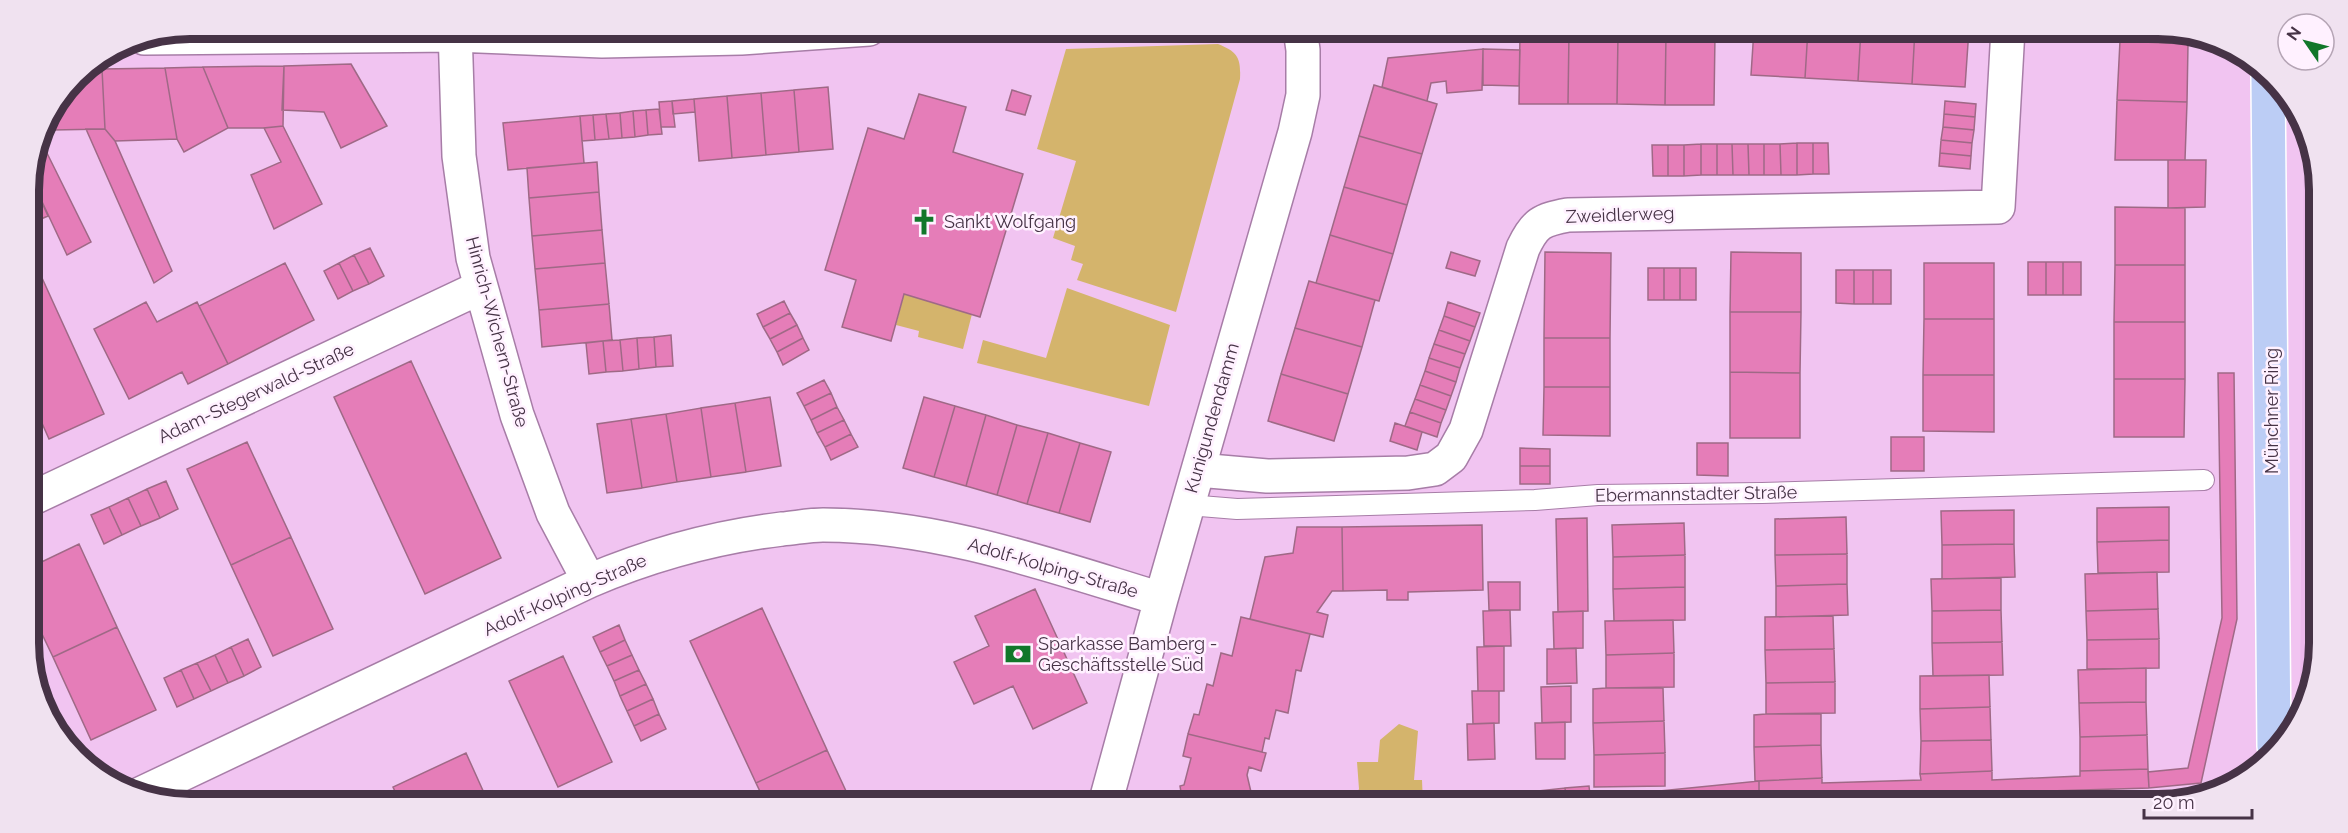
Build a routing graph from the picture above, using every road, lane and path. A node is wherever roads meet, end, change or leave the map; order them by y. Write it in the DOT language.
graph roads {
  1 [pos="455,39"];
  2 [pos="569,39"];
  3 [pos="695,39"];
  4 [pos="1301,39"];
  5 [pos="2007,39"];
  6 [pos="2268,86"];
  7 [pos="481,286"];
  8 [pos="1197,470"];
  9 [pos="2204,480"];
  10 [pos="39,495"];
  11 [pos="1188,505"];
  12 [pos="589,581"];
  13 [pos="1161,599"];
  14 [pos="2274,740"];
  15 [pos="151,789"];
  16 [pos="1108,794"];
  1 -- 7 [label="street, Hinrich-Wichern-Straße"];
  2 -- 3 [label="street"];
  4 -- 8 [label="street, Kunigundendamm"];
  5 -- 8 [label="street, Zweidlerweg"];
  6 -- 14 [label="main road, Münchner Ring"];
  7 -- 10 [label="street, Adam-Stegerwald-Straße"];
  7 -- 12 [label="street, Hinrich-Wichern-Straße"];
  8 -- 11 [label="street, Kunigundendamm"];
  9 -- 11 [label="lane, Ebermannstadter Straße"];
  11 -- 13 [label="street, Kunigundendamm"];
  12 -- 13 [label="street, Adolf-Kolping-Straße"];
  12 -- 15 [label="street, Adolf-Kolping-Straße"];
  13 -- 16 [label="street, Kunigundendamm"];
}
